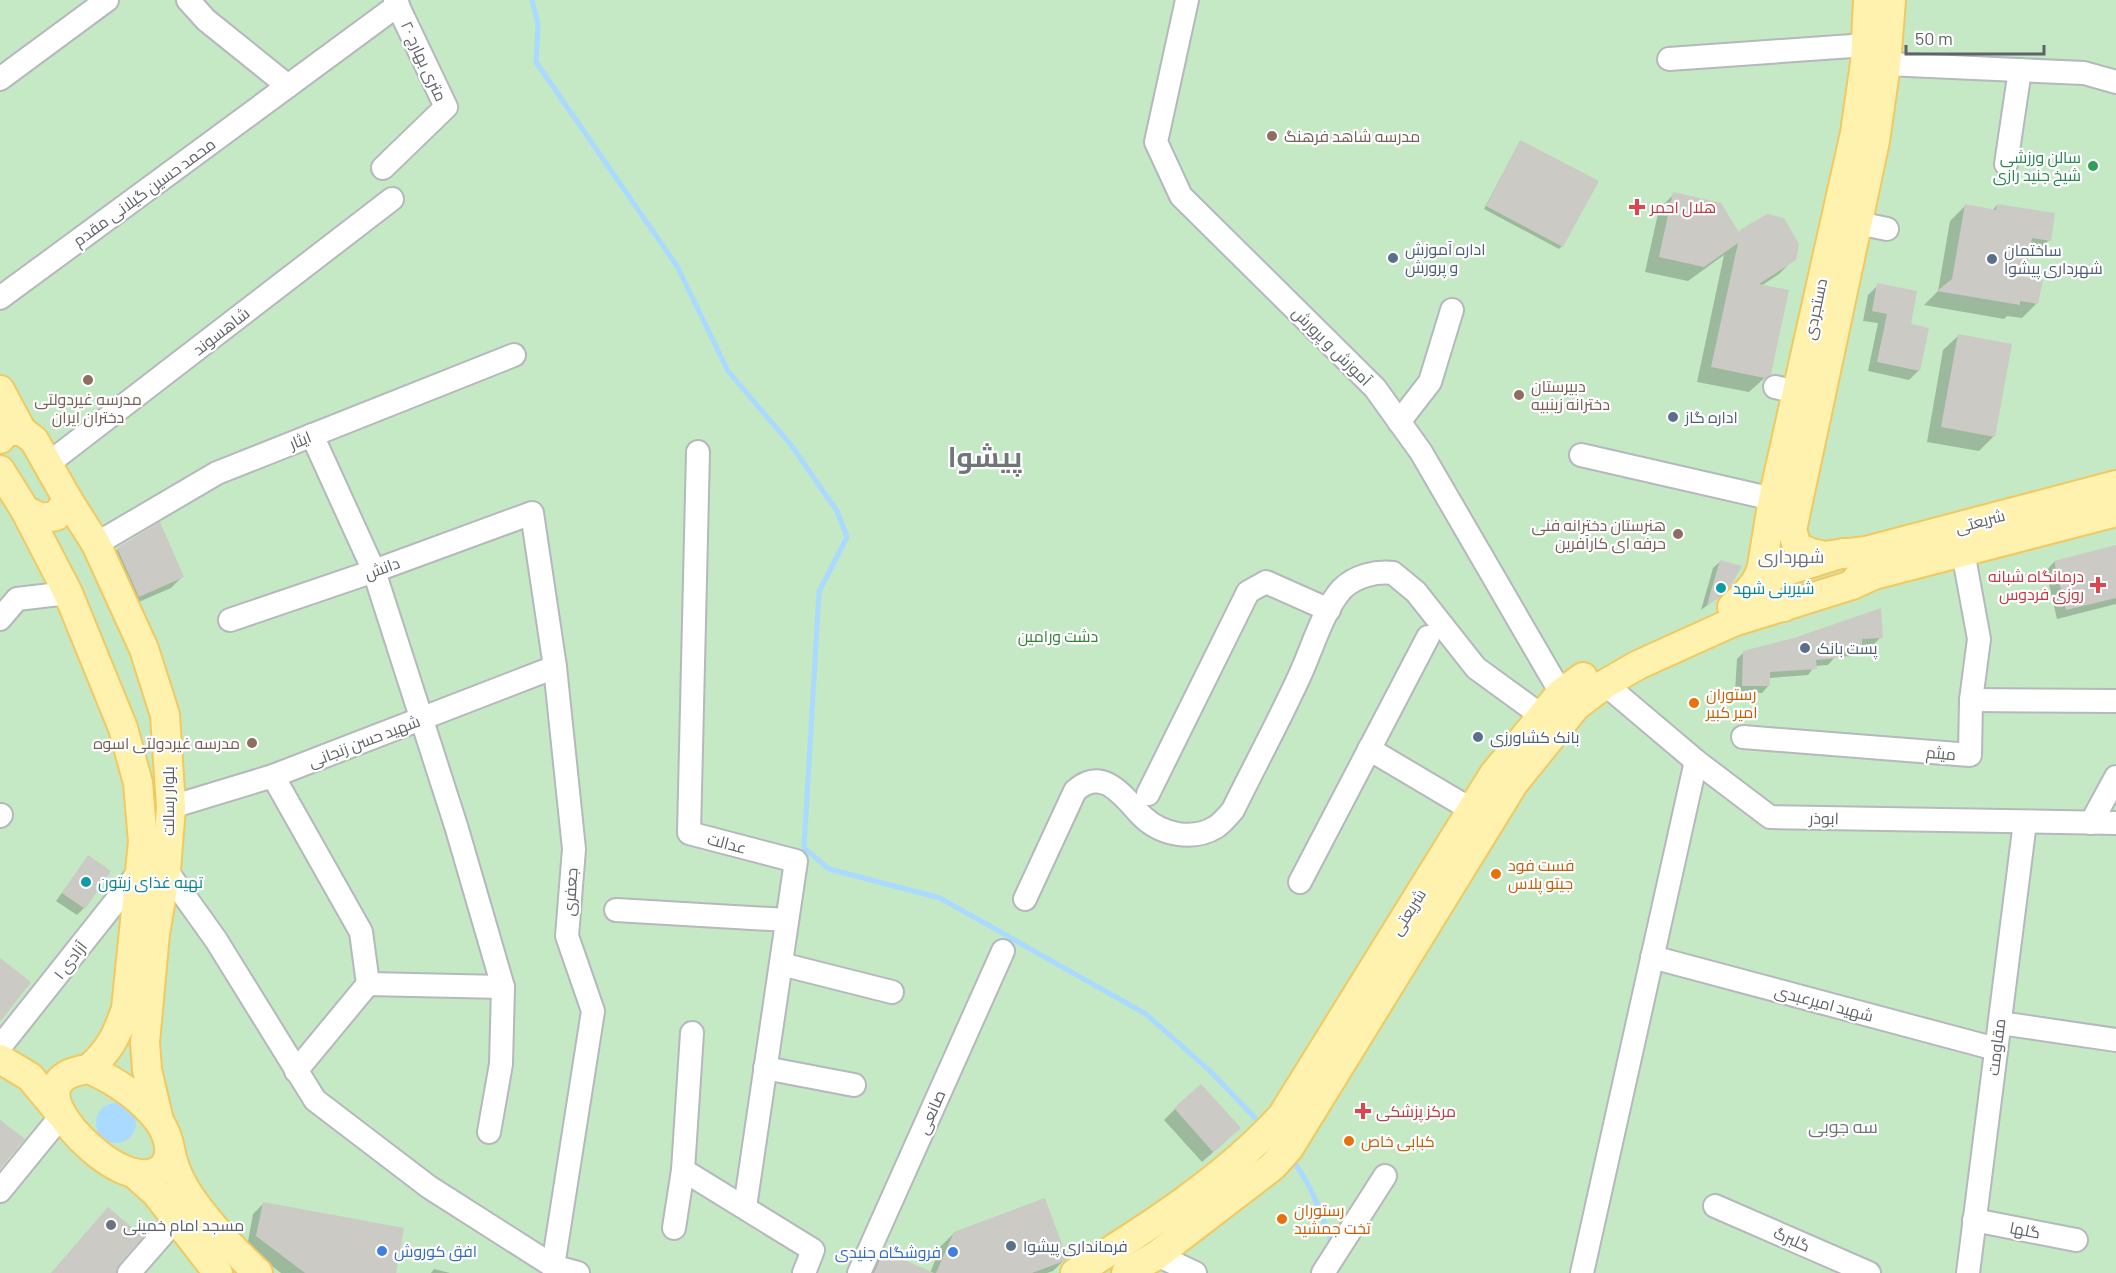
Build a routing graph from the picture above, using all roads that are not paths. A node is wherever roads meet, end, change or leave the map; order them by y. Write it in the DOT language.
graph roads {
  1 [pos="107,0"];
  2 [pos="188,0"];
  3 [pos="1187,0"];
  4 [pos="1868,0"];
  5 [pos="1891,0"];
  6 [pos="397,2"];
  7 [pos="1876,54"];
  8 [pos="1669,59"];
  9 [pos="2020,70"];
  10 [pos="0,79"];
  11 [pos="2116,82"];
  12 [pos="288,86"];
  13 [pos="2006,164"];
  14 [pos="383,168"];
  15 [pos="392,199"];
  16 [pos="1849,222"];
  17 [pos="1887,229"];
  18 [pos="0,298"];
  19 [pos="1452,310"];
  20 [pos="514,356"];
  21 [pos="0,390"];
  22 [pos="1399,422"];
  23 [pos="11,435"];
  24 [pos="312,435"];
  25 [pos="698,452"];
  26 [pos="1581,455"];
  27 [pos="49,464"];
  28 [pos="2116,485"];
  29 [pos="10,489"];
  30 [pos="68,500"];
  31 [pos="1786,500"];
  32 [pos="2116,512"];
  33 [pos="532,513"];
  34 [pos="1766,543"];
  35 [pos="96,544"];
  36 [pos="1963,552"];
  37 [pos="1843,553"];
  38 [pos="374,571"];
  39 [pos="1770,580"];
  40 [pos="1852,585"];
  41 [pos="68,593"];
  42 [pos="1732,607"];
  43 [pos="1784,607"];
  44 [pos="1329,610"];
  45 [pos="0,619"];
  46 [pos="230,620"];
  47 [pos="1428,637"];
  48 [pos="555,667"];
  49 [pos="1605,684"];
  50 [pos="1561,693"];
  51 [pos="1971,700"];
  52 [pos="2116,701"];
  53 [pos="1542,716"];
  54 [pos="422,718"];
  55 [pos="1743,737"];
  56 [pos="1369,749"];
  57 [pos="1696,761"];
  58 [pos="273,777"];
  59 [pos="2116,777"];
  60 [pos="1148,794"];
  61 [pos="171,807"];
  62 [pos="1472,810"];
  63 [pos="2025,822"];
  64 [pos="2091,823"];
  65 [pos="2116,823"];
  66 [pos="153,871"];
  67 [pos="1300,882"];
  68 [pos="1025,899"];
  69 [pos="616,910"];
  70 [pos="787,920"];
  71 [pos="1003,951"];
  72 [pos="1652,957"];
  73 [pos="781,964"];
  74 [pos="368,984"];
  75 [pos="503,987"];
  76 [pos="892,992"];
  77 [pos="2000,1023"];
  78 [pos="692,1033"];
  79 [pos="2116,1040"];
  80 [pos="0,1047"];
  81 [pos="1996,1049"];
  82 [pos="0,1058"];
  83 [pos="765,1068"];
  84 [pos="83,1069"];
  85 [pos="296,1071"];
  86 [pos="854,1085"];
  87 [pos="62,1115"];
  88 [pos="164,1132"];
  89 [pos="489,1132"];
  90 [pos="683,1170"];
  91 [pos="137,1176"];
  92 [pos="1385,1176"];
  93 [pos="0,1191"];
  94 [pos="1715,1206"];
  95 [pos="745,1207"];
  96 [pos="177,1218"];
  97 [pos="1974,1220"];
  98 [pos="674,1228"];
  99 [pos="2076,1240"];
  100 [pos="1157,1255"];
  101 [pos="553,1266"];
  102 [pos="1326,1269"];
  103 [pos="129,1273"];
  104 [pos="218,1273"];
  105 [pos="258,1273"];
  106 [pos="578,1273"];
  107 [pos="804,1273"];
  108 [pos="859,1273"];
  109 [pos="1075,1273"];
  110 [pos="1126,1273"];
  111 [pos="1195,1273"];
  112 [pos="1582,1273"];
  113 [pos="1869,1273"];
  114 [pos="1968,1273"];
  1 -- 10 [label="street"];
  2 -- 12 [label="street"];
  3 -- 22 [label="street, آموزش و پرورش"];
  4 -- 7 [label="main road, دستجردی"];
  5 -- 7 [label="main road, دستجردی"];
  6 -- 12 [label="street, محمد حسین گیلانی مقدم"];
  6 -- 14 [label="street, ۲۰ متری بهارچ"];
  7 -- 8 [label="street"];
  7 -- 9 [label="street"];
  7 -- 16 [label="main road, دستجردی"];
  9 -- 11 [label="street"];
  9 -- 13 [label="street"];
  12 -- 18 [label="street, محمد حسین گیلانی مقدم"];
  15 -- 27 [label="street, شاهسوند"];
  16 -- 17 [label="street"];
  16 -- 31 [label="main road, دستجردی"];
  16 -- 31 [label="main road, دستجردی"];
  19 -- 22 [label="street"];
  20 -- 24 [label="street, ایثار"];
  21 -- 23 [label="main road"];
  22 -- 50 [label="street, آموزش و پرورش"];
  23 -- 27 [label="main road, بلوار رسالت"];
  24 -- 35 [label="street, ایثار"];
  24 -- 38 [label="street"];
  25 -- 70 [label="street, عدالت"];
  26 -- 31 [label="street"];
  27 -- 30 [label="main road, بلوار رسالت"];
  28 -- 37 [label="main road, شریعتی"];
  29 -- 30 [label="main road"];
  29 -- 41 [label="main road, بلوار رسالت"];
  30 -- 35 [label="main road, بلوار رسالت"];
  31 -- 34 [label="main road, دستجردی"];
  31 -- 37 [label="main road, دستجردی"];
  32 -- 36 [label="main road, شریعتی"];
  33 -- 38 [label="street, دانش"];
  33 -- 48 [label="street, جعفری"];
  34 -- 39 [label="main road"];
  34 -- 42 [label="main road, دستجردی"];
  35 -- 61 [label="main road, بلوار رسالت"];
  36 -- 40 [label="main road, شریعتی"];
  36 -- 51 [label="street, میثم"];
  37 -- 39 [label="main road, شریعتی"];
  37 -- 40 [label="main road"];
  38 -- 46 [label="street, دانش"];
  38 -- 54 [label="street"];
  39 -- 42 [label="main road, شریعتی"];
  39 -- 43 [label="main road"];
  40 -- 43 [label="main road, شریعتی"];
  41 -- 45 [label="street"];
  41 -- 66 [label="main road, بلوار رسالت"];
  42 -- 50 [label="main road, شریعتی"];
  43 -- 49 [label="main road, شریعتی"];
  44 -- 53 [label="street"];
  44 -- 60 [label="street"];
  44 -- 68 [label="street"];
  47 -- 56 [label="street"];
  48 -- 54 [label="street, شهید حسن زنجانی"];
  48 -- 101 [label="street, جعفری"];
  49 -- 57 [label="street, ابوذر"];
  49 -- 100 [label="main road, شریعتی"];
  50 -- 53 [label="main road, شریعتی"];
  51 -- 52 [label="street"];
  51 -- 55 [label="street, میثم"];
  53 -- 62 [label="main road, شریعتی"];
  54 -- 58 [label="street, شهید حسن زنجانی"];
  54 -- 75 [label="street"];
  56 -- 62 [label="street"];
  56 -- 67 [label="street"];
  57 -- 63 [label="street, ابوذر"];
  57 -- 72 [label="street"];
  58 -- 61 [label="street, شهید حسن زنجانی"];
  58 -- 74 [label="street"];
  59 -- 64 [label="street"];
  61 -- 66 [label="main road, بلوار رسالت"];
  62 -- 109 [label="main road, شریعتی"];
  63 -- 64 [label="street, ابوذر"];
  63 -- 77 [label="street, مقاومت"];
  64 -- 65 [label="street, ابوذر"];
  66 -- 80 [label="street, آزادی ۱"];
  66 -- 84 [label="main road, بلوار رسالت"];
  66 -- 85 [label="street"];
  66 -- 88 [label="main road, بلوار رسالت"];
  69 -- 70 [label="street"];
  70 -- 73 [label="street, عدالت"];
  71 -- 108 [label="street, صانعی"];
  72 -- 81 [label="street, شهید امیرعبدی"];
  72 -- 112 [label="street"];
  73 -- 76 [label="street"];
  73 -- 83 [label="street, عدالت"];
  74 -- 75 [label="street"];
  74 -- 85 [label="street"];
  75 -- 89 [label="street"];
  77 -- 79 [label="street"];
  77 -- 81 [label="street, مقاومت"];
  78 -- 90 [label="street"];
  81 -- 97 [label="street, مقاومت"];
  82 -- 84 [label="main road"];
  82 -- 87 [label="main road"];
  83 -- 86 [label="street"];
  83 -- 95 [label="street, عدالت"];
  84 -- 87 [label="main road, بلوار رسالت"];
  84 -- 88 [label="main road"];
  85 -- 101 [label="street"];
  87 -- 91 [label="main road"];
  87 -- 93 [label="street"];
  88 -- 91 [label="main road"];
  88 -- 105 [label="main road, بلوار رسالت"];
  90 -- 95 [label="street"];
  90 -- 98 [label="street"];
  91 -- 96 [label="main road"];
  92 -- 102 [label="street"];
  94 -- 113 [label="street, گلبرگ"];
  95 -- 107 [label="street"];
  96 -- 103 [label="street"];
  96 -- 104 [label="main road"];
  97 -- 99 [label="street, گلها"];
  97 -- 114 [label="street, مقاومت"];
  100 -- 110 [label="main road, شریعتی"];
  100 -- 111 [label="street"];
  101 -- 106 [label="street"];
}
